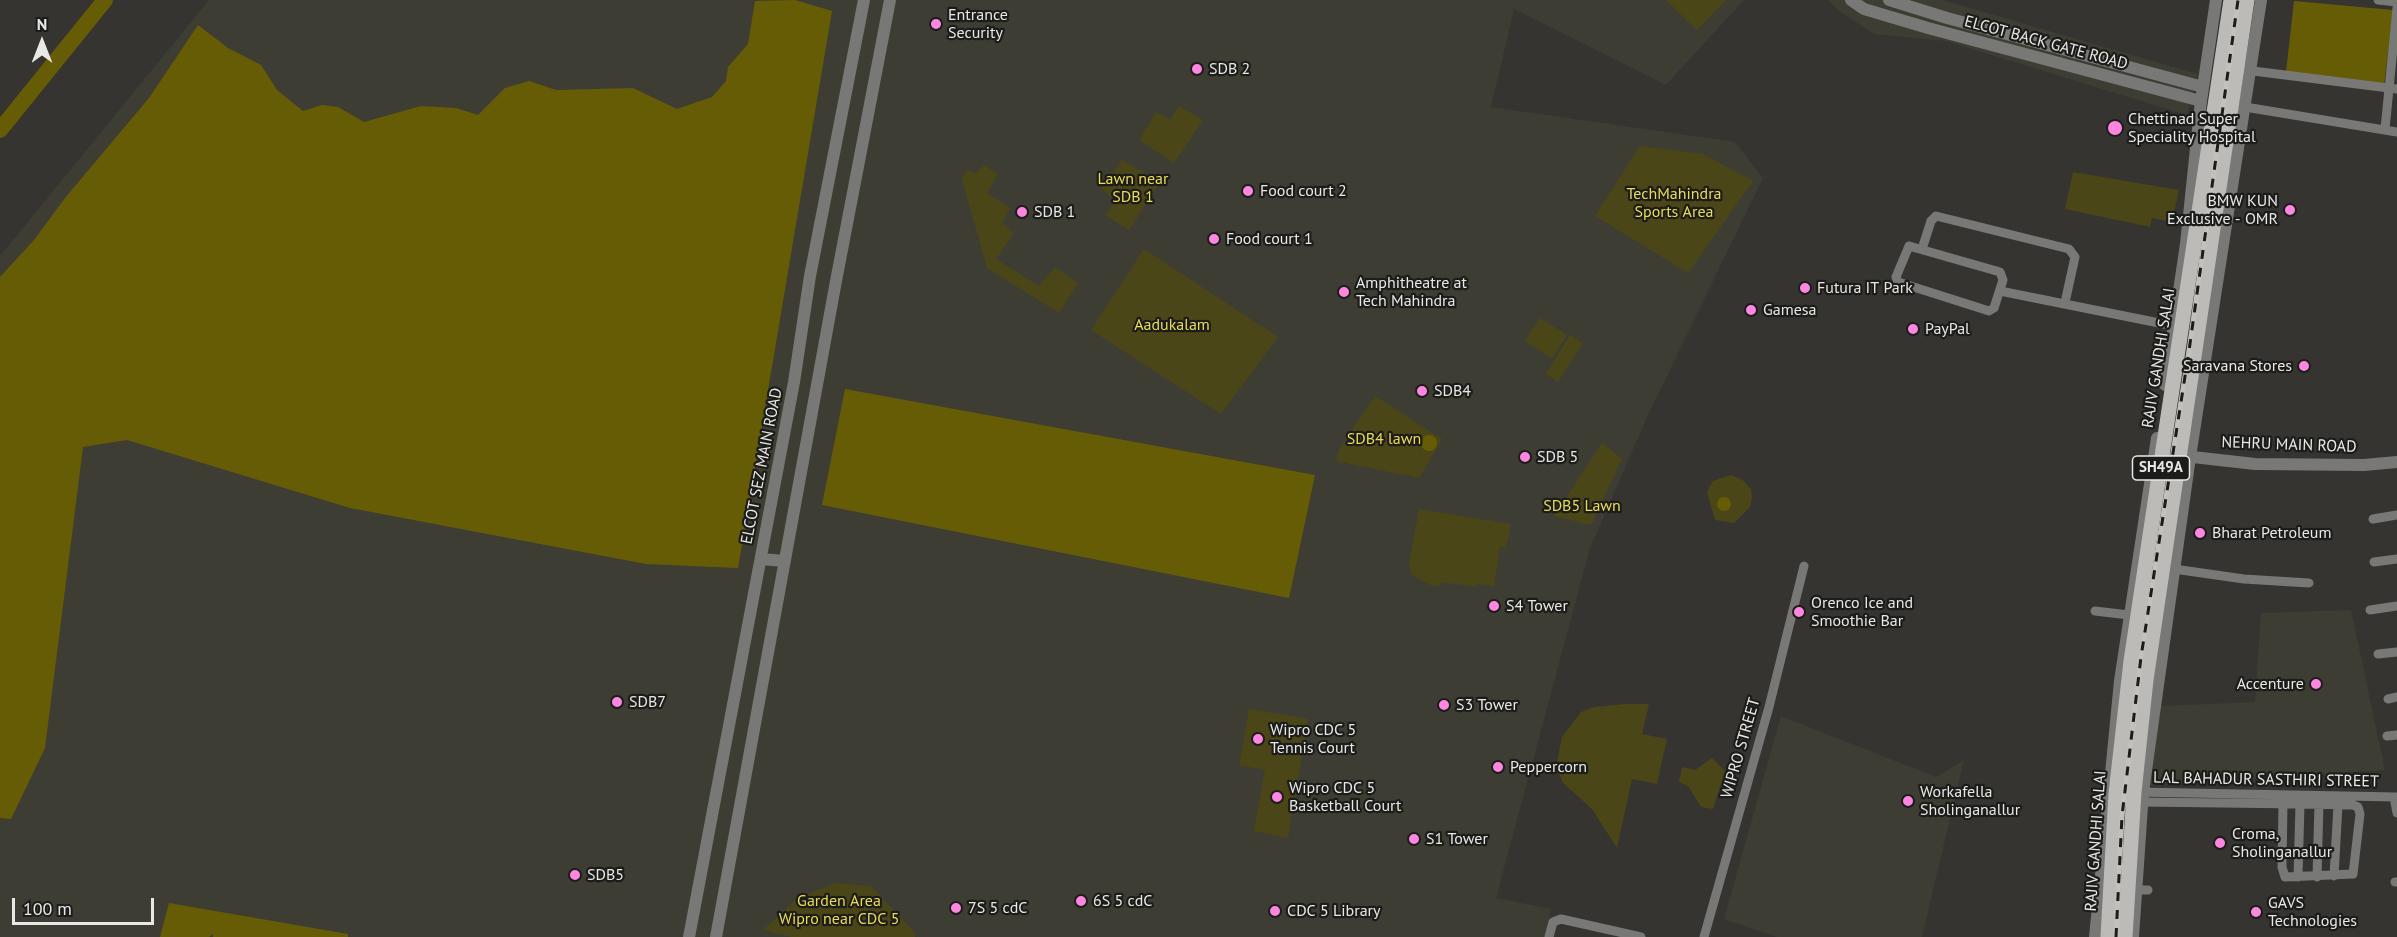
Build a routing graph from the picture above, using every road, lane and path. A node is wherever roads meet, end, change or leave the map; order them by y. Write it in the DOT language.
graph roads {
  1 [pos="864,0"];
  2 [pos="890,0"];
  3 [pos="1851,0"];
  4 [pos="1889,0"];
  5 [pos="2216,0"];
  6 [pos="2231,0"];
  7 [pos="2247,0"];
  8 [pos="2261,0"];
  9 [pos="2378,0"];
  10 [pos="2397,2"];
  11 [pos="2397,8"];
  12 [pos="2395,48"];
  13 [pos="2243,70"];
  14 [pos="2203,87"];
  15 [pos="2393,89"];
  16 [pos="2201,101"];
  17 [pos="2245,107"];
  18 [pos="2385,129"];
  19 [pos="2397,132"];
  20 [pos="1922,249"];
  21 [pos="2001,288"];
  22 [pos="2066,298"];
  23 [pos="2174,323"];
  24 [pos="2185,456"];
  25 [pos="2397,462"];
  26 [pos="2397,515"];
  27 [pos="2373,519"];
  28 [pos="761,559"];
  29 [pos="2397,559"];
  30 [pos="785,561"];
  31 [pos="2374,562"];
  32 [pos="1804,566"];
  33 [pos="2174,570"];
  34 [pos="2309,583"];
  35 [pos="2397,606"];
  36 [pos="2370,610"];
  37 [pos="2095,611"];
  38 [pos="2133,616"];
  39 [pos="2155,619"];
  40 [pos="2397,652"];
  41 [pos="2378,654"];
  42 [pos="2395,797"];
  43 [pos="2138,798"];
  44 [pos="2283,804"];
  45 [pos="2300,804"];
  46 [pos="2319,804"];
  47 [pos="2115,805"];
  48 [pos="2338,805"];
  49 [pos="2397,813"];
  50 [pos="2334,876"];
  51 [pos="2298,877"];
  52 [pos="2317,877"];
  53 [pos="717,932"];
  54 [pos="2108,932"];
  55 [pos="2128,934"];
  56 [pos="689,937"];
  57 [pos="1550,937"];
  58 [pos="1641,937"];
  59 [pos="1704,937"];
  60 [pos="2095,937"];
  1 -- 28 [label="street, ELCOT SEZ MAIN ROAD"];
  2 -- 30 [label="street"];
  3 -- 16 [label="street, ELCOT BACK GATE ROAD"];
  4 -- 14 [label="street, ELCOT BACK GATE ROAD"];
  5 -- 14 [label="street"];
  6 -- 38 [label="main road, RAJIV GANDHI SALAI / SH49A"];
  7 -- 13 [label="main road, RAJIV GANDHI SALAI / SH49A"];
  8 -- 13 [label="street"];
  9 -- 10 [label="street"];
  11 -- 12 [label="street"];
  12 -- 15 [label="street"];
  13 -- 15 [label="street"];
  13 -- 17 [label="street"];
  13 -- 24 [label="main road, RAJIV GANDHI SALAI / SH49A"];
  14 -- 16 [label="street"];
  15 -- 18 [label="street"];
  16 -- 23 [label="street"];
  17 -- 18 [label="street"];
  17 -- 24 [label="street"];
  18 -- 19 [label="street"];
  20 -- 21 [label="street"];
  20 -- 21 [label="street"];
  20 -- 22 [label="street"];
  21 -- 22 [label="street"];
  21 -- 23 [label="street"];
  22 -- 23 [label="street"];
  23 -- 38 [label="street"];
  24 -- 25 [label="street, NEHRU MAIN ROAD"];
  24 -- 33 [label="street"];
  24 -- 39 [label="main road, RAJIV GANDHI SALAI / SH49A"];
  26 -- 27 [label="street"];
  28 -- 30 [label="street"];
  28 -- 56 [label="street, ELCOT SEZ MAIN ROAD"];
  29 -- 31 [label="street"];
  30 -- 53 [label="street"];
  32 -- 59 [label="street, WIPRO STREET"];
  33 -- 34 [label="street"];
  33 -- 43 [label="street"];
  35 -- 36 [label="street"];
  37 -- 38 [label="street"];
  38 -- 39 [label="main road"];
  38 -- 47 [label="main road, RAJIV GANDHI SALAI / SH49A"];
  38 -- 60 [label="street"];
  39 -- 43 [label="main road, RAJIV GANDHI SALAI / SH49A"];
  40 -- 41 [label="street"];
  42 -- 43 [label="street, LAL BAHADUR SASTHIRI STREET"];
  42 -- 49 [label="street"];
  43 -- 44 [label="street"];
  43 -- 47 [label="main road"];
  43 -- 55 [label="main road, RAJIV GANDHI SALAI / SH49A"];
  43 -- 55 [label="street"];
  44 -- 45 [label="street"];
  44 -- 51 [label="street"];
  45 -- 46 [label="street"];
  45 -- 51 [label="street"];
  46 -- 48 [label="street"];
  46 -- 52 [label="street"];
  47 -- 54 [label="main road, RAJIV GANDHI SALAI / SH49A"];
  48 -- 50 [label="street"];
  48 -- 50 [label="street"];
  50 -- 52 [label="street"];
  51 -- 52 [label="street"];
  54 -- 55 [label="main road"];
  57 -- 58 [label="street"];
}
